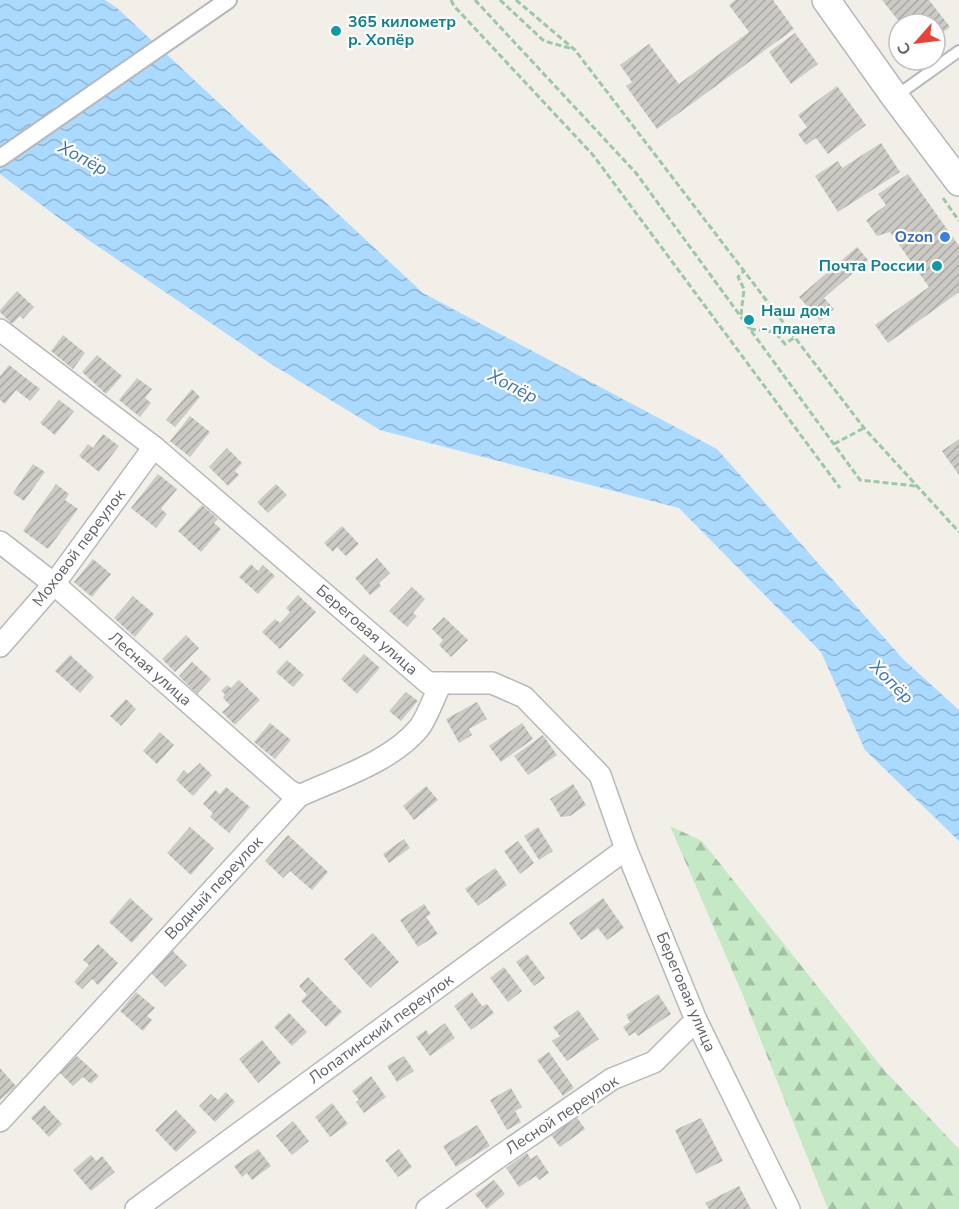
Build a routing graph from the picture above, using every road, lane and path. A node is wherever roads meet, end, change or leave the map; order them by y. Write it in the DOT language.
graph roads {
  1 [pos="228,0"];
  2 [pos="451,0"];
  3 [pos="475,0"];
  4 [pos="500,0"];
  5 [pos="516,0"];
  6 [pos="826,0"];
  7 [pos="574,50"];
  8 [pos="959,51"];
  9 [pos="895,97"];
  10 [pos="0,158"];
  11 [pos="959,182"];
  12 [pos="744,271"];
  13 [pos="741,317"];
  14 [pos="750,329"];
  15 [pos="0,330"];
  16 [pos="795,337"];
  17 [pos="864,428"];
  18 [pos="834,444"];
  19 [pos="154,447"];
  20 [pos="917,486"];
  21 [pos="840,488"];
  22 [pos="959,532"];
  23 [pos="0,542"];
  24 [pos="54,584"];
  25 [pos="0,646"];
  26 [pos="441,683"];
  27 [pos="299,796"];
  28 [pos="626,849"];
  29 [pos="696,1020"];
  30 [pos="0,1121"];
  31 [pos="136,1209"];
  32 [pos="427,1209"];
  33 [pos="789,1209"];
  1 -- 10 [label="street"];
  2 -- 21 [label="path"];
  3 -- 13 [label="path"];
  4 -- 7 [label="path"];
  5 -- 7 [label="path"];
  6 -- 9 [label="street"];
  7 -- 12 [label="path"];
  8 -- 9 [label="lane"];
  9 -- 11 [label="street"];
  12 -- 13 [label="path"];
  12 -- 16 [label="path"];
  13 -- 14 [label="path"];
  14 -- 16 [label="path"];
  14 -- 18 [label="path"];
  15 -- 19 [label="street, Береговая улица"];
  16 -- 17 [label="path"];
  17 -- 18 [label="path"];
  17 -- 20 [label="path"];
  18 -- 20 [label="path"];
  19 -- 24 [label="street, Моховой переулок"];
  19 -- 26 [label="street, Береговая улица"];
  20 -- 22 [label="path"];
  23 -- 24 [label="street, Лесная улица"];
  24 -- 25 [label="street, Моховой переулок"];
  24 -- 27 [label="street, Лесная улица"];
  26 -- 27 [label="street, Водный переулок"];
  26 -- 28 [label="street, Береговая улица"];
  27 -- 30 [label="street, Водный переулок"];
  28 -- 29 [label="street, Береговая улица"];
  28 -- 31 [label="street, Лопатинский переулок"];
  29 -- 32 [label="street, Лесной переулок"];
  29 -- 33 [label="street, Береговая улица"];
}
